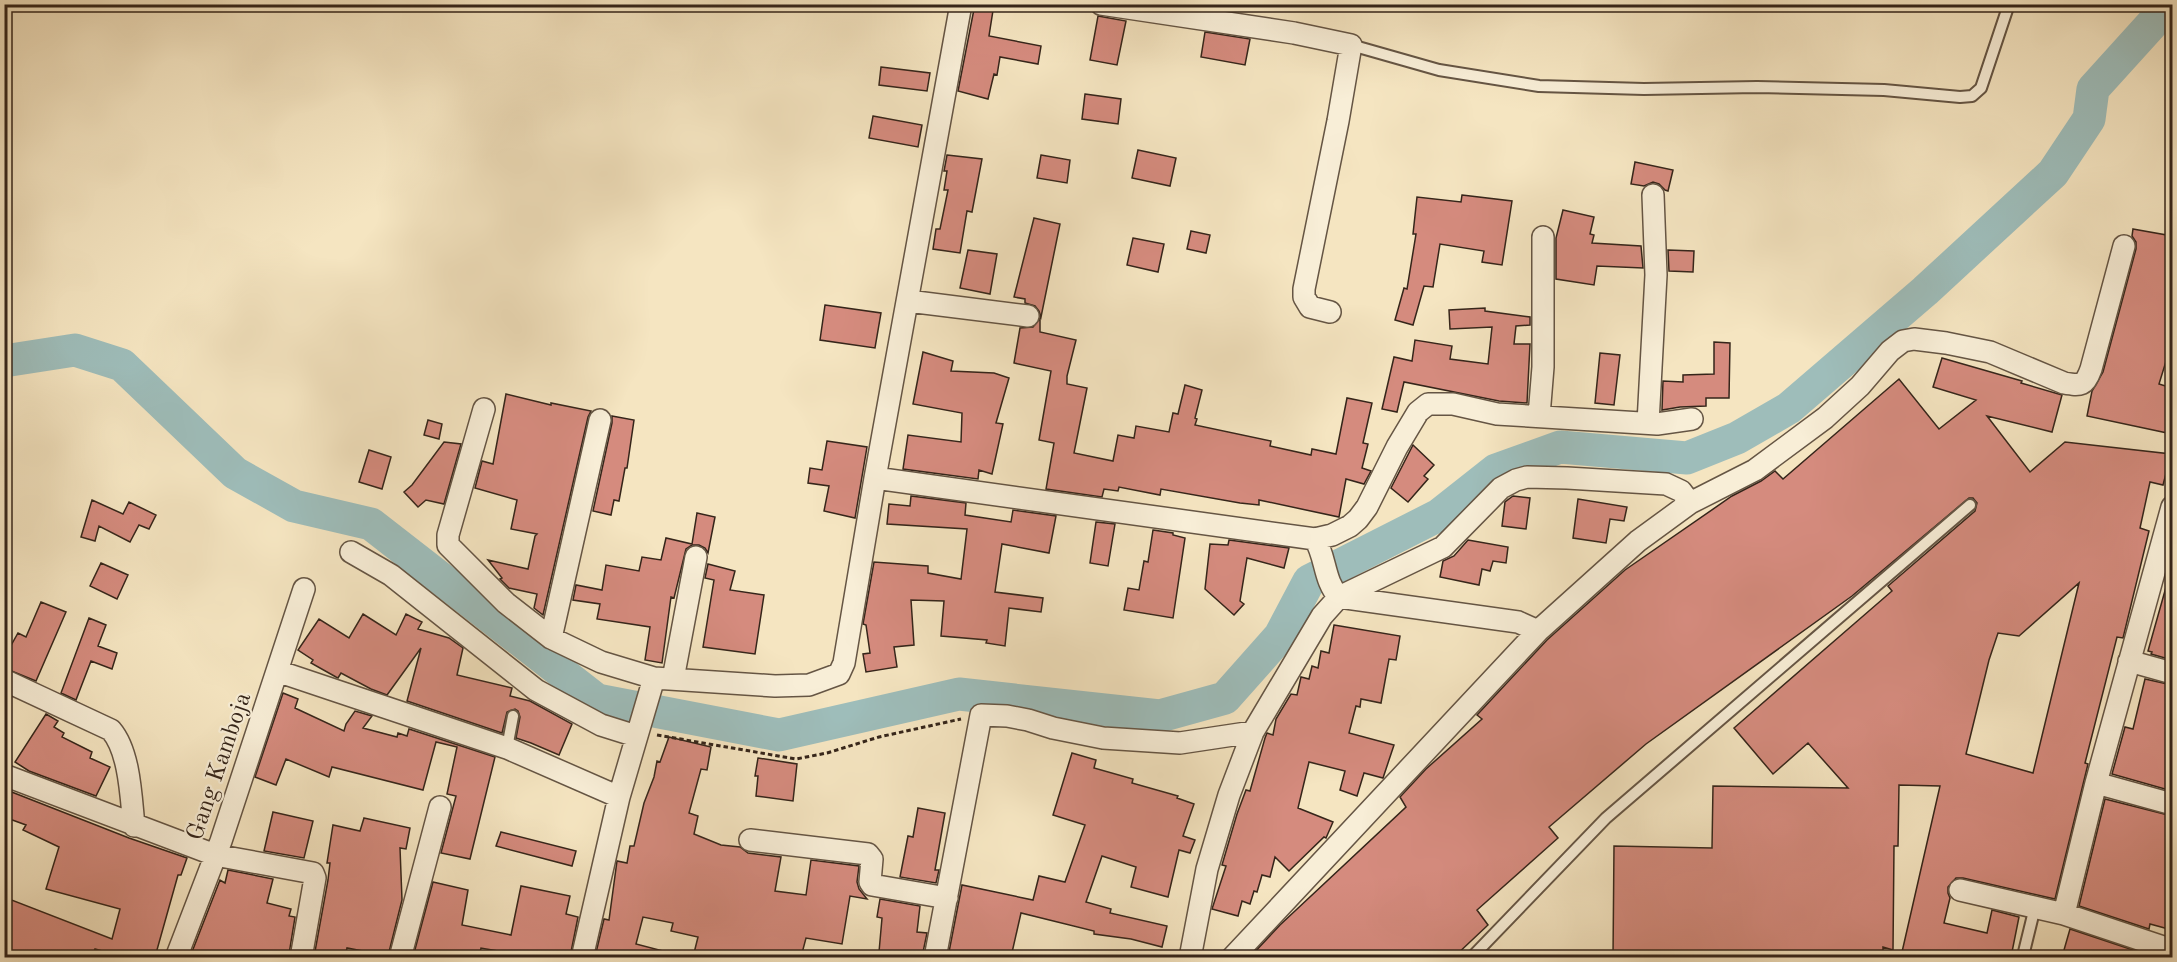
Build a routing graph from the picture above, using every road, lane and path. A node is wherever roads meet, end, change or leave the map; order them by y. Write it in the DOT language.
graph roads {
  1 [pos="961,4"];
  2 [pos="1101,4"];
  3 [pos="2009,4"];
  4 [pos="1351,45"];
  5 [pos="1653,195"];
  6 [pos="1543,237"];
  7 [pos="2124,246"];
  8 [pos="908,301"];
  9 [pos="1330,312"];
  10 [pos="1028,316"];
  11 [pos="484,409"];
  12 [pos="1539,416"];
  13 [pos="1692,419"];
  14 [pos="600,420"];
  15 [pos="1648,423"];
  16 [pos="875,478"];
  17 [pos="1690,503"];
  18 [pos="1970,506"];
  19 [pos="2172,507"];
  20 [pos="2169,535"];
  21 [pos="1319,544"];
  22 [pos="351,552"];
  23 [pos="696,557"];
  24 [pos="304,589"];
  25 [pos="1335,592"];
  26 [pos="1538,631"];
  27 [pos="551,638"];
  28 [pos="2129,662"];
  29 [pos="277,671"];
  30 [pos="2172,673"];
  31 [pos="4,680"];
  32 [pos="659,682"];
  33 [pos="981,715"];
  34 [pos="513,716"];
  35 [pos="637,731"];
  36 [pos="1252,732"];
  37 [pos="507,748"];
  38 [pos="4,775"];
  39 [pos="2096,783"];
  40 [pos="619,796"];
  41 [pos="2172,804"];
  42 [pos="440,807"];
  43 [pos="134,826"];
  44 [pos="750,840"];
  45 [pos="215,855"];
  46 [pos="1960,890"];
  47 [pos="946,898"];
  48 [pos="2035,907"];
  49 [pos="2064,914"];
  50 [pos="2159,951"];
  51 [pos="2023,956"];
  52 [pos="179,957"];
  53 [pos="301,957"];
  54 [pos="400,957"];
  55 [pos="582,957"];
  56 [pos="935,957"];
  57 [pos="1191,957"];
  58 [pos="1232,957"];
  59 [pos="1471,957"];
  1 -- 8 [label="street"];
  2 -- 4 [label="street"];
  3 -- 4 [label="lane"];
  4 -- 9 [label="street"];
  5 -- 15 [label="street"];
  6 -- 12 [label="street"];
  7 -- 17 [label="street"];
  8 -- 10 [label="street"];
  8 -- 16 [label="street"];
  11 -- 27 [label="street"];
  12 -- 15 [label="street"];
  12 -- 21 [label="street"];
  13 -- 15 [label="street"];
  14 -- 27 [label="street"];
  16 -- 21 [label="street"];
  16 -- 32 [label="street"];
  17 -- 25 [label="street"];
  17 -- 26 [label="street"];
  18 -- 59 [label="lane"];
  19 -- 20 [label="street"];
  20 -- 28 [label="street"];
  21 -- 25 [label="street"];
  22 -- 35 [label="street"];
  23 -- 32 [label="street"];
  24 -- 29 [label="street, Gang Kamboja"];
  25 -- 26 [label="street"];
  25 -- 36 [label="street"];
  26 -- 58 [label="street"];
  27 -- 32 [label="street"];
  28 -- 30 [label="street"];
  28 -- 39 [label="street"];
  29 -- 37 [label="street"];
  29 -- 45 [label="street, Gang Kamboja"];
  31 -- 43 [label="street"];
  32 -- 35 [label="street"];
  33 -- 35 [label="path"];
  33 -- 36 [label="street"];
  33 -- 47 [label="street"];
  34 -- 37 [label="lane"];
  35 -- 40 [label="street"];
  36 -- 57 [label="street"];
  37 -- 40 [label="street"];
  38 -- 43 [label="street"];
  39 -- 41 [label="street"];
  39 -- 49 [label="street"];
  40 -- 55 [label="street"];
  42 -- 54 [label="street"];
  43 -- 45 [label="street"];
  44 -- 47 [label="street"];
  45 -- 52 [label="street, Gang Kamboja"];
  45 -- 53 [label="street"];
  46 -- 48 [label="street"];
  47 -- 56 [label="street"];
  48 -- 49 [label="street"];
  48 -- 51 [label="lane"];
  49 -- 50 [label="street"];
}
